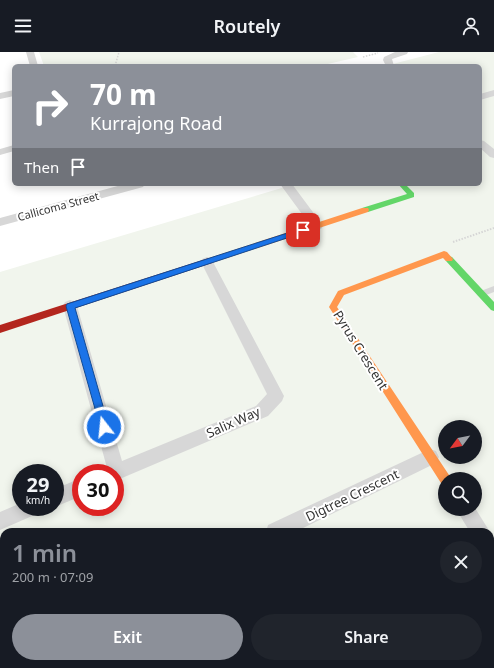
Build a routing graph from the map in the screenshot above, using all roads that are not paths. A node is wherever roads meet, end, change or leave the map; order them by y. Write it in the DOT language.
graph roads {
  1 [pos="30,52"];
  2 [pos="394,53"];
  3 [pos="33,64"];
  4 [pos="389,64"];
  5 [pos="12,93"];
  6 [pos="494,93"];
  7 [pos="0,96"];
  8 [pos="482,96"];
  9 [pos="482,145"];
  10 [pos="12,149"];
  11 [pos="0,152"];
  12 [pos="494,155"];
  13 [pos="132,186"];
  14 [pos="287,186"];
  15 [pos="403,186"];
  16 [pos="0,222"];
  17 [pos="317,226"];
  18 [pos="207,262"];
  19 [pos="494,289"];
  20 [pos="481,294"];
  21 [pos="70,306"];
  22 [pos="494,308"];
  23 [pos="0,329"];
  24 [pos="430,457"];
  25 [pos="114,464"];
  26 [pos="124,469"];
  27 [pos="440,472"];
  28 [pos="12,516"];
  29 [pos="470,516"];
  30 [pos="0,521"];
  31 [pos="289,528"];
  32 [pos="478,528"];
  1 -- 3 [label="street"];
  2 -- 4 [label="street"];
  5 -- 7 [label="street"];
  6 -- 8 [label="street"];
  9 -- 12 [label="street"];
  10 -- 11 [label="street"];
  13 -- 16 [label="street, Callicoma Street"];
  14 -- 17 [label="street"];
  15 -- 17 [label="street"];
  17 -- 18 [label="street"];
  18 -- 21 [label="street"];
  18 -- 26 [label="street, Salix Way"];
  19 -- 20 [label="lane"];
  20 -- 22 [label="street"];
  20 -- 24 [label="street, Pyrus Crescent"];
  21 -- 23 [label="street"];
  21 -- 25 [label="street"];
  24 -- 27 [label="street, Pyrus Crescent"];
  24 -- 31 [label="street, Digtree Crescent"];
  28 -- 30 [label="street"];
  29 -- 32 [label="street"];
}
